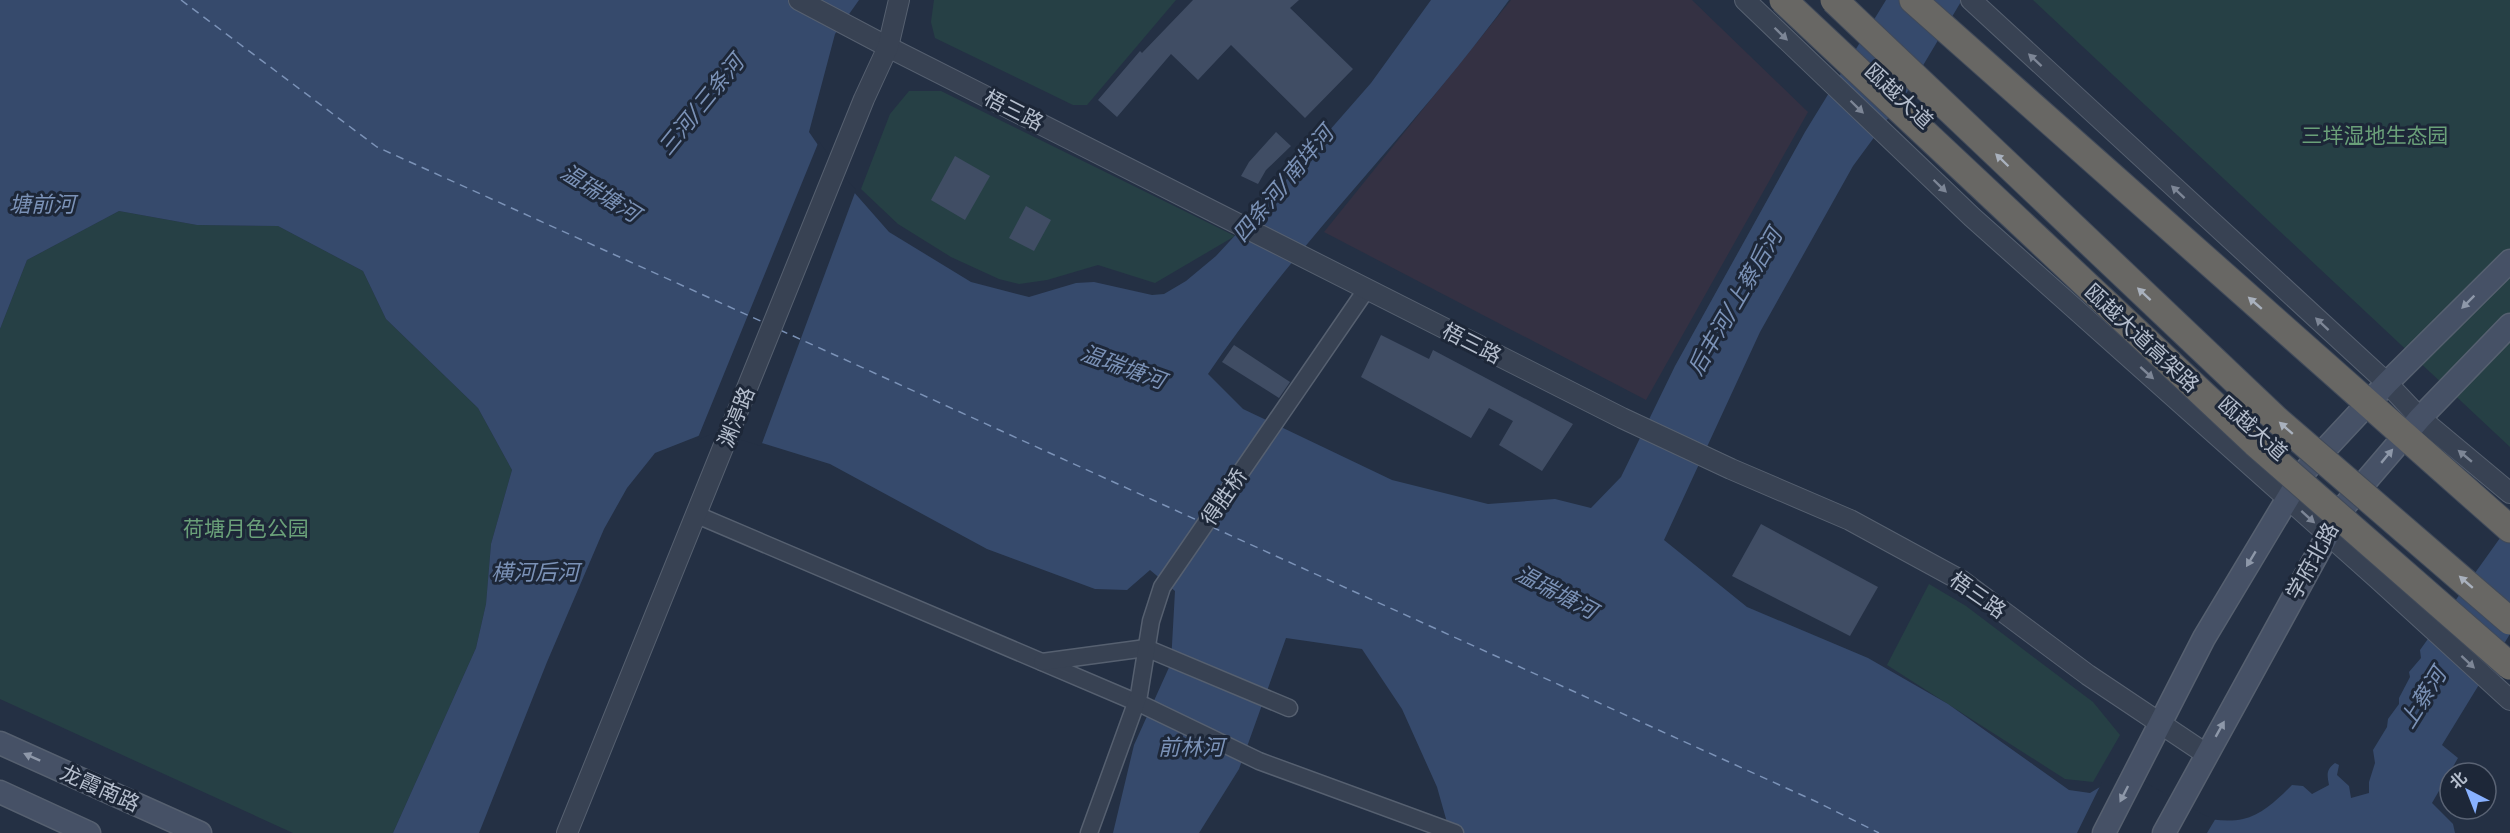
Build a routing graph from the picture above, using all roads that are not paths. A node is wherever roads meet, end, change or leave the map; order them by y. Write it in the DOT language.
graph roads {
  1 [pos="799,0"];
  2 [pos="899,0"];
  3 [pos="1745,0"];
  4 [pos="1783,0"];
  5 [pos="1796,0"];
  6 [pos="1834,0"];
  7 [pos="1913,0"];
  8 [pos="1937,0"];
  9 [pos="1971,21"];
  10 [pos="888,47"];
  11 [pos="2510,261"];
  12 [pos="1366,290"];
  13 [pos="2510,325"];
  14 [pos="2387,383"];
  15 [pos="2368,403"];
  16 [pos="2412,426"];
  17 [pos="2303,472"];
  18 [pos="2510,493"];
  19 [pos="2287,498"];
  20 [pos="2342,509"];
  21 [pos="696,515"];
  22 [pos="2510,529"];
  23 [pos="2327,534"];
  24 [pos="2510,621"];
  25 [pos="1146,648"];
  26 [pos="2510,649"];
  27 [pos="1040,662"];
  28 [pos="2510,666"];
  29 [pos="2510,700"];
  30 [pos="1140,705"];
  31 [pos="1289,708"];
  32 [pos="2160,723"];
  33 [pos="0,742"];
  34 [pos="2206,754"];
  35 [pos="0,792"];
  36 [pos="89,833"];
  37 [pos="200,833"];
  38 [pos="567,833"];
  39 [pos="1089,833"];
  40 [pos="1455,833"];
  41 [pos="2104,833"];
  42 [pos="2164,833"];
  1 -- 10 [label="street, 梧三路"];
  2 -- 10 [label="street, 渊渟路"];
  3 -- 19 [label="street, one-way"];
  4 -- 28 [label="highway, 瓯越大道高架路, bridge"];
  5 -- 17 [label="highway, 瓯越大道"];
  24 -- 6 [label="highway, 瓯越大道高架路, one-way, bridge"];
  7 -- 9 [label="highway"];
  8 -- 9 [label="highway"];
  14 -- 9 [label="street, one-way"];
  15 -- 9 [label="highway, one-way"];
  10 -- 12 [label="street, 梧三路"];
  10 -- 21 [label="street, 渊渟路"];
  11 -- 14 [label="main road, one-way"];
  12 -- 25 [label="street, 得胜桥"];
  12 -- 32 [label="street, 梧三路"];
  13 -- 16 [label="main road, 学府北路"];
  14 -- 15 [label="main road"];
  14 -- 16 [label="street"];
  15 -- 16 [label="highway"];
  15 -- 17 [label="main road"];
  18 -- 16 [label="street, one-way"];
  20 -- 16 [label="main road, 学府北路, one-way"];
  16 -- 22 [label="highway"];
  17 -- 19 [label="main road"];
  17 -- 20 [label="highway, 瓯越大道"];
  19 -- 23 [label="street, one-way"];
  19 -- 32 [label="main road, one-way"];
  20 -- 23 [label="main road, 学府北路"];
  20 -- 26 [label="highway, 瓯越大道"];
  21 -- 27 [label="street"];
  21 -- 38 [label="street, 渊渟路"];
  23 -- 29 [label="street, one-way"];
  34 -- 23 [label="main road, 学府北路, one-way"];
  25 -- 27 [label="street"];
  25 -- 30 [label="street, 得胜桥"];
  25 -- 31 [label="street"];
  27 -- 30 [label="street"];
  30 -- 39 [label="street, 得胜桥"];
  30 -- 40 [label="street"];
  32 -- 34 [label="street, 梧三路"];
  32 -- 41 [label="main road, one-way"];
  37 -- 33 [label="main road, 龙霞南路, one-way"];
  34 -- 42 [label="main road, 学府北路"];
  35 -- 36 [label="main road"];
}
